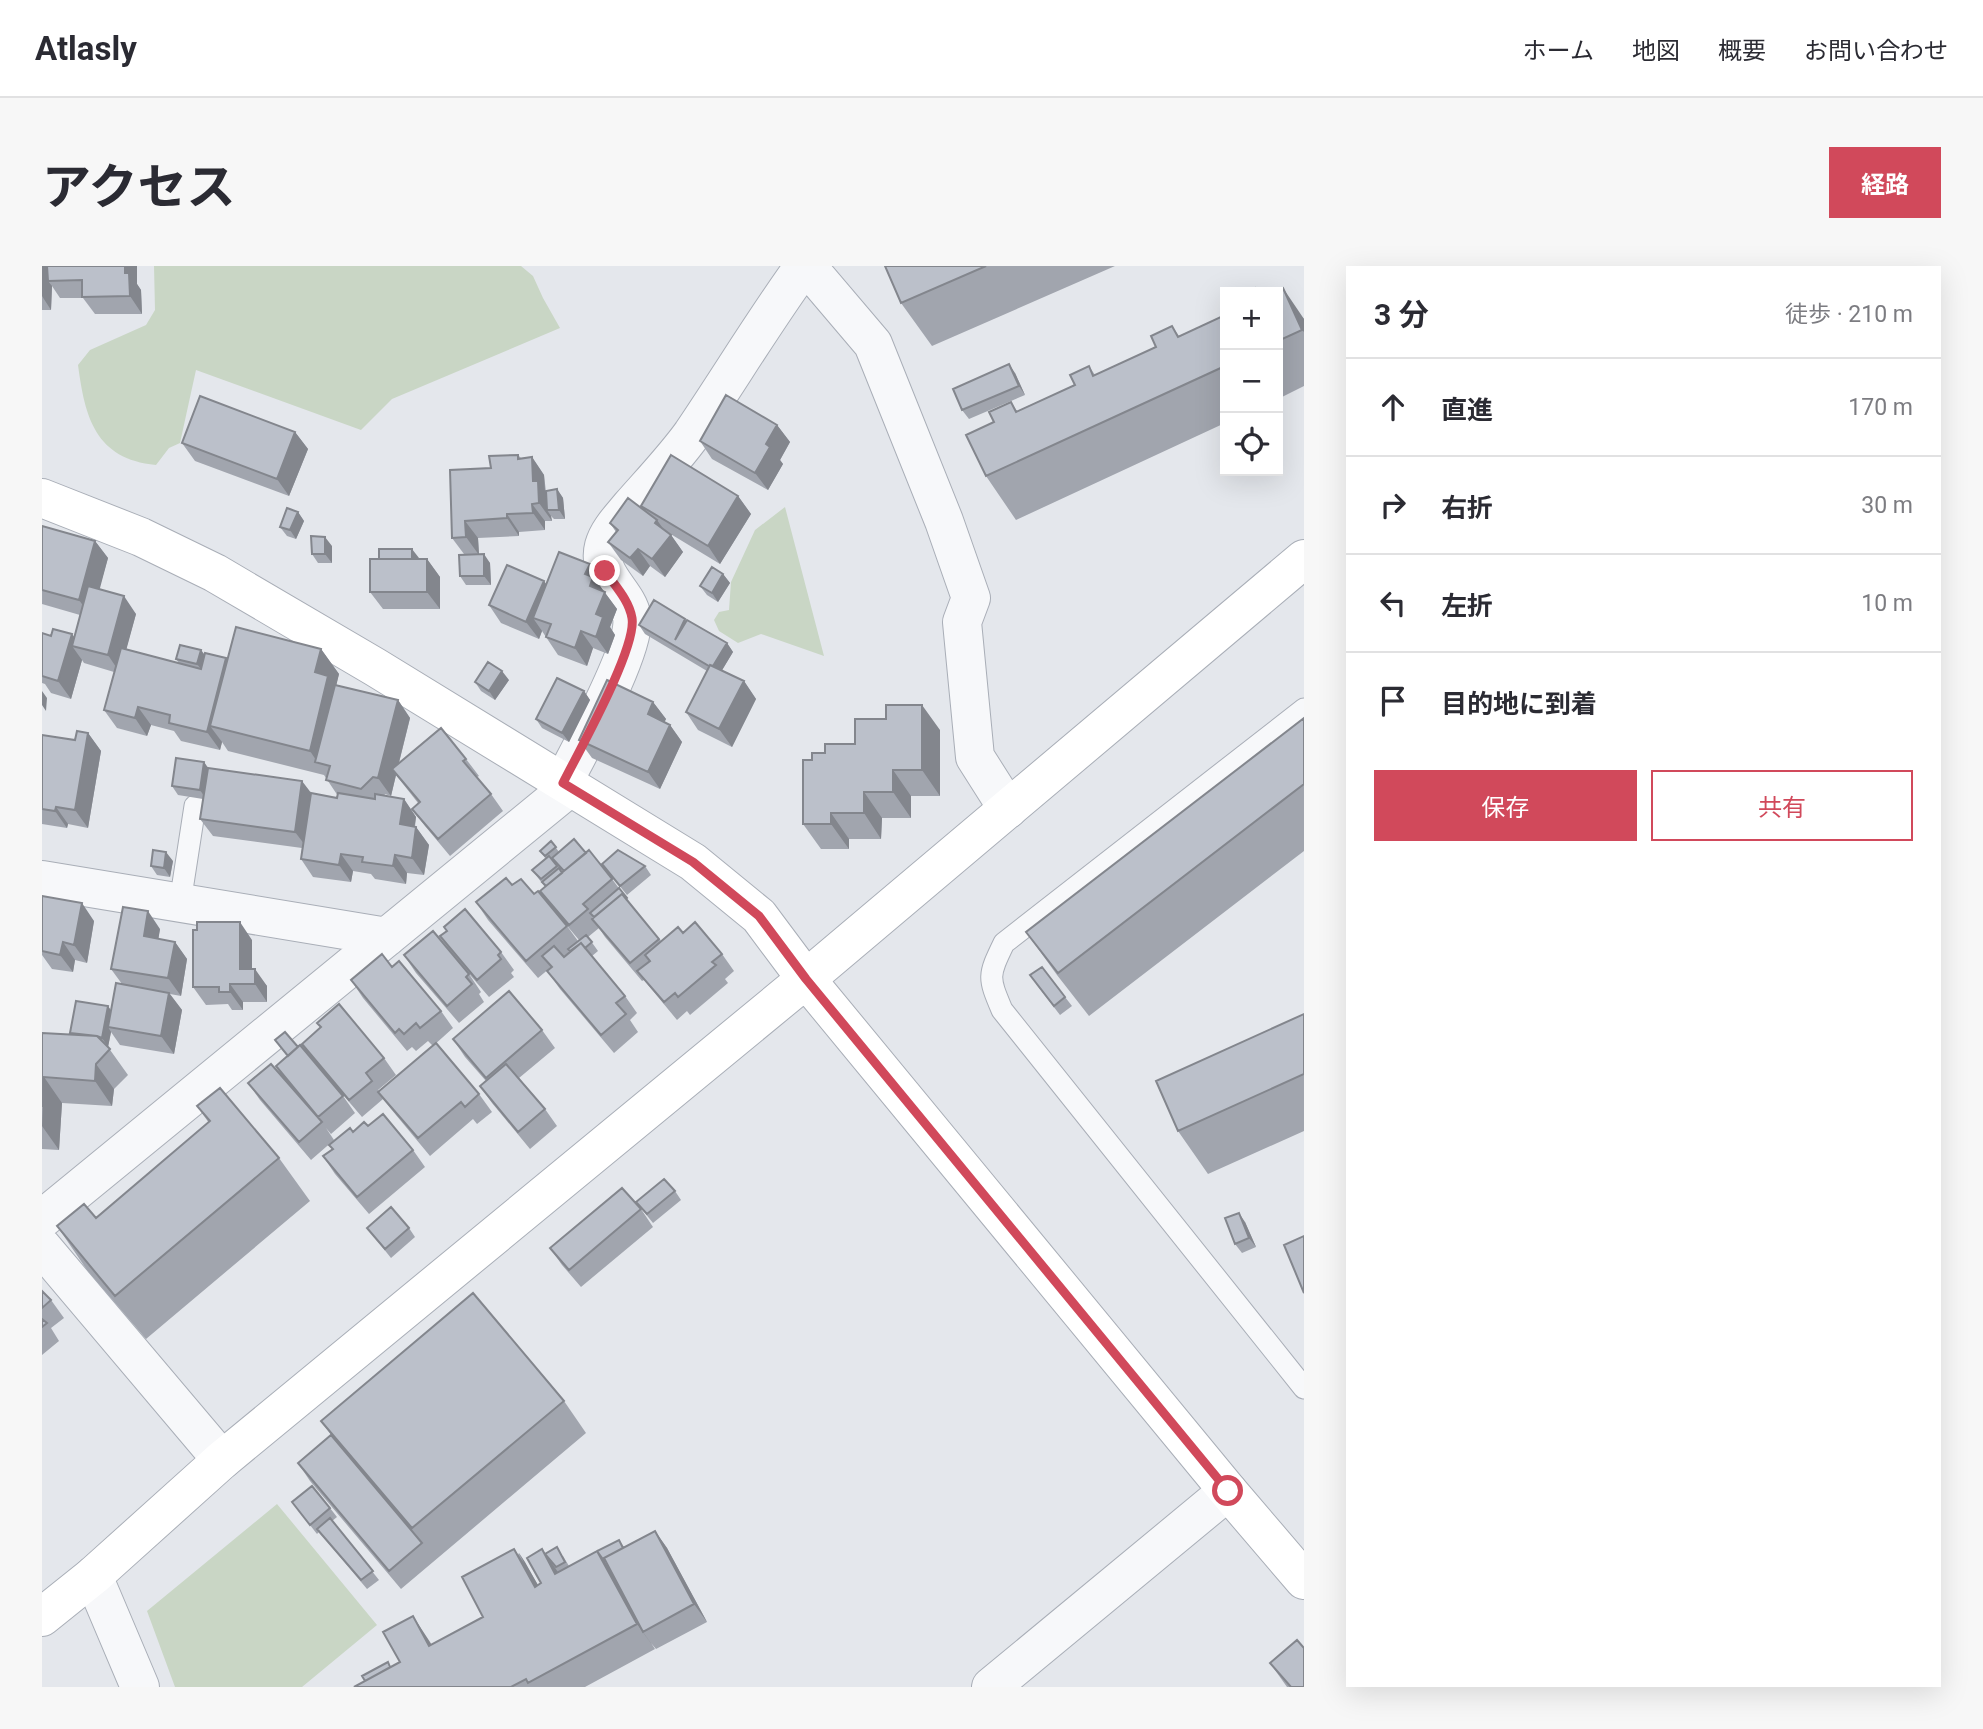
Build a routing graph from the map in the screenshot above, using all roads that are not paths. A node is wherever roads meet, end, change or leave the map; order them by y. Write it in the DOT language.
graph roads {
  1 [pos="809,267"];
  2 [pos="42,498"];
  3 [pos="1304,559"];
  4 [pos="1304,709"];
  5 [pos="567,785"];
  6 [pos="195,806"];
  7 [pos="1008,809"];
  8 [pos="42,880"];
  9 [pos="180,903"];
  10 [pos="387,937"];
  11 [pos="806,979"];
  12 [pos="42,1219"];
  13 [pos="42,1247"];
  14 [pos="1304,1388"];
  15 [pos="222,1460"];
  16 [pos="1228,1491"];
  17 [pos="93,1576"];
  18 [pos="1304,1580"];
  19 [pos="42,1616"];
  20 [pos="140,1687"];
  21 [pos="991,1687"];
  1 -- 5 [label="street"];
  1 -- 7 [label="street"];
  2 -- 5 [label="street"];
  3 -- 7 [label="street"];
  4 -- 14 [label="lane"];
  5 -- 10 [label="street"];
  5 -- 11 [label="street"];
  6 -- 9 [label="lane"];
  7 -- 11 [label="street"];
  8 -- 9 [label="street"];
  9 -- 10 [label="street"];
  10 -- 12 [label="street"];
  11 -- 15 [label="street"];
  11 -- 16 [label="street"];
  13 -- 15 [label="street"];
  15 -- 17 [label="street"];
  16 -- 18 [label="street"];
  16 -- 21 [label="street"];
  17 -- 19 [label="street"];
  17 -- 20 [label="street"];
}
